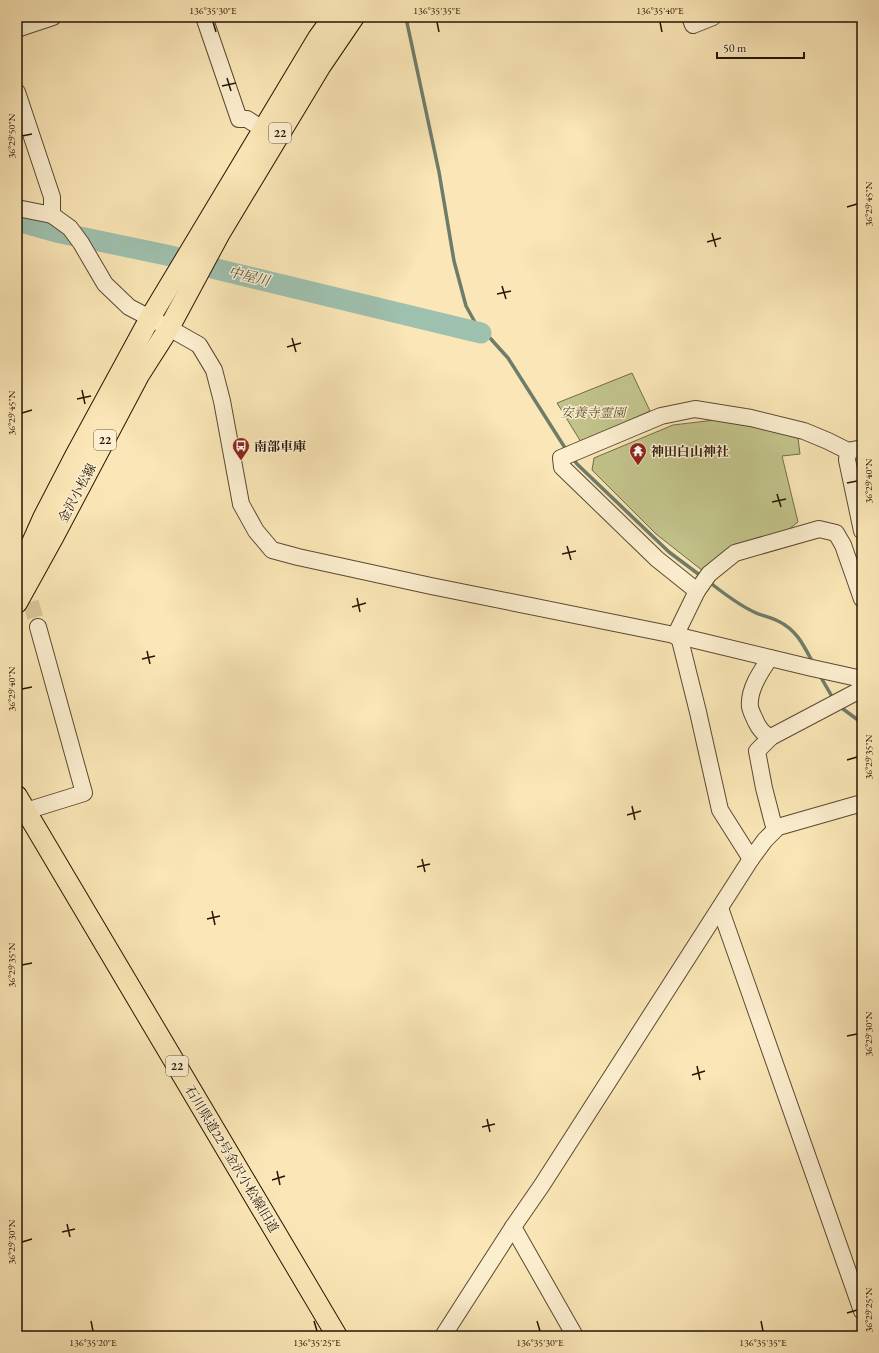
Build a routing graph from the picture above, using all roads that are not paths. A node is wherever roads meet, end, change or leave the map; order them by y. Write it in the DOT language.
graph roads {
  1 [pos="53,17"];
  2 [pos="204,17"];
  3 [pos="333,17"];
  4 [pos="354,17"];
  5 [pos="690,17"];
  6 [pos="713,17"];
  7 [pos="17,29"];
  8 [pos="17,92"];
  9 [pos="264,130"];
  10 [pos="17,208"];
  11 [pos="52,216"];
  12 [pos="201,250"];
  13 [pos="188,273"];
  14 [pos="150,318"];
  15 [pos="169,328"];
  16 [pos="855,450"];
  17 [pos="862,531"];
  18 [pos="862,541"];
  19 [pos="844,545"];
  20 [pos="17,576"];
  21 [pos="703,584"];
  22 [pos="862,599"];
  23 [pos="17,603"];
  24 [pos="38,627"];
  25 [pos="677,636"];
  26 [pos="770,658"];
  27 [pos="862,679"];
  28 [pos="862,690"];
  29 [pos="771,737"];
  30 [pos="862,803"];
  31 [pos="21,804"];
  32 [pos="778,827"];
  33 [pos="751,859"];
  34 [pos="720,908"];
  35 [pos="513,1227"];
  36 [pos="862,1311"];
  37 [pos="337,1336"];
  38 [pos="443,1336"];
  39 [pos="575,1336"];
  1 -- 7 [label="street"];
  2 -- 9 [label="street"];
  3 -- 9 [label="main road, 22"];
  4 -- 12 [label="main road, 22"];
  5 -- 6 [label="street"];
  8 -- 11 [label="street"];
  9 -- 12 [label="main road, 22"];
  10 -- 11 [label="street"];
  11 -- 14 [label="street"];
  12 -- 13 [label="main road, 22"];
  13 -- 14 [label="main road, 金沢小松線 / 22"];
  13 -- 15 [label="main road, 金沢小松線 / 22"];
  14 -- 15 [label="street"];
  14 -- 20 [label="main road, 金沢小松線 / 22"];
  15 -- 23 [label="main road, 金沢小松線 / 22"];
  15 -- 25 [label="street"];
  16 -- 17 [label="street"];
  16 -- 21 [label="street"];
  18 -- 19 [label="street"];
  19 -- 21 [label="street"];
  19 -- 22 [label="street"];
  21 -- 25 [label="street"];
  24 -- 31 [label="street"];
  25 -- 26 [label="street"];
  25 -- 33 [label="street"];
  26 -- 27 [label="street"];
  26 -- 29 [label="street"];
  28 -- 29 [label="street"];
  29 -- 32 [label="street"];
  30 -- 32 [label="street"];
  31 -- 37 [label="main road, 石川県道22号金沢小松線旧道 / 22"];
  32 -- 33 [label="street"];
  33 -- 34 [label="street"];
  34 -- 35 [label="street"];
  34 -- 36 [label="street"];
  35 -- 38 [label="street"];
  35 -- 39 [label="street"];
}
